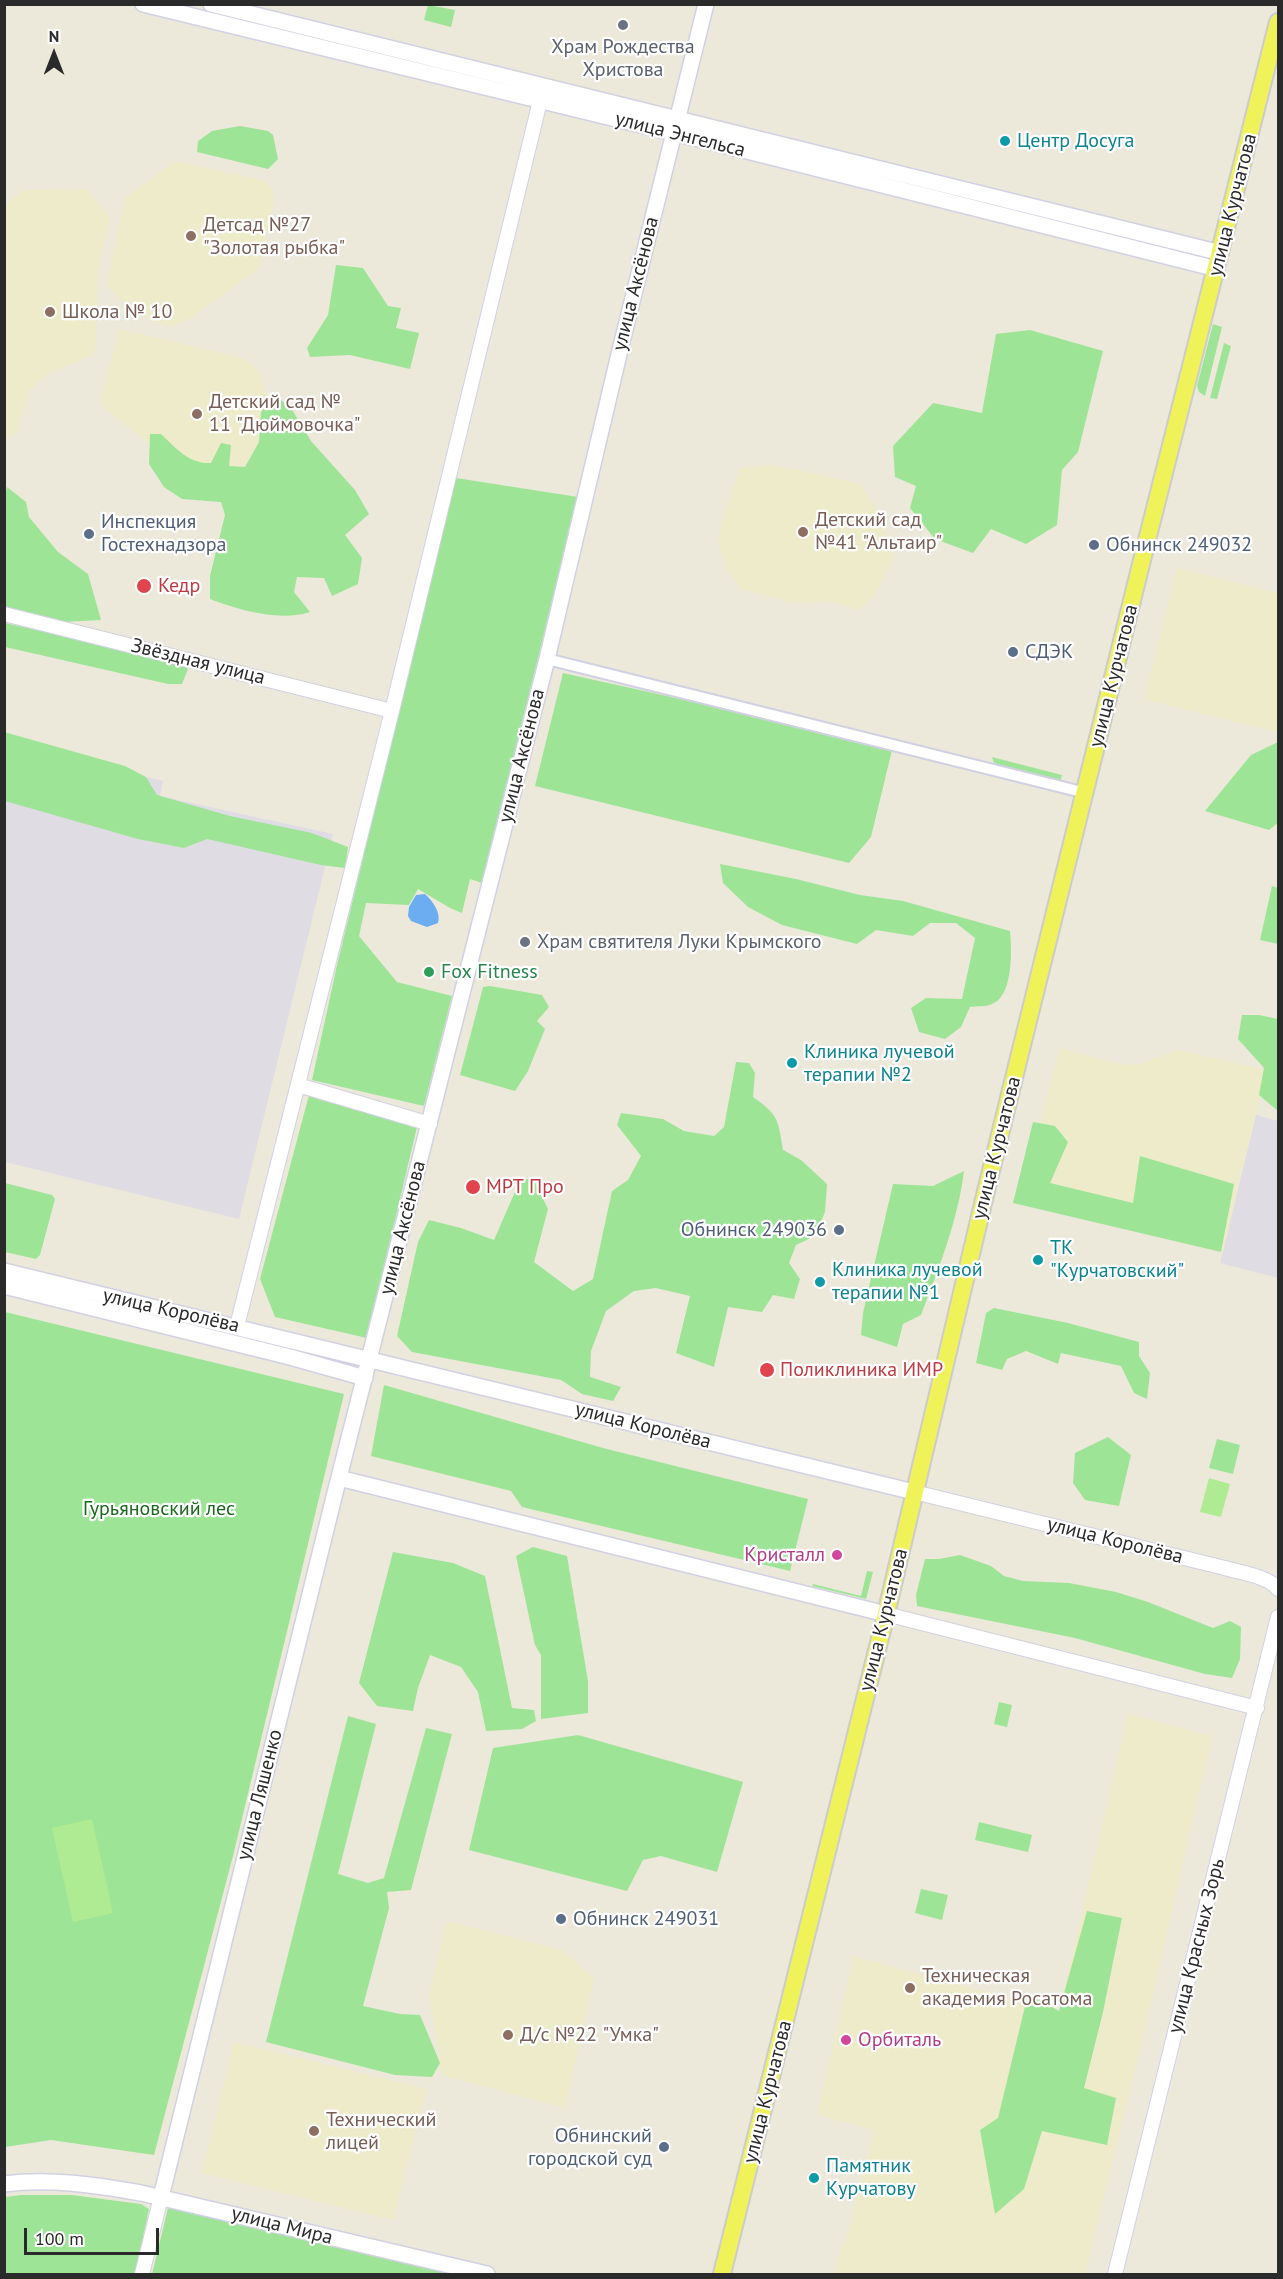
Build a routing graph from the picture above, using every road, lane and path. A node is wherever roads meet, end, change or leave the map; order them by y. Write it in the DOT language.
graph roads {
  1 [pos="143,4"];
  2 [pos="211,4"];
  3 [pos="706,4"];
  4 [pos="1278,22"];
  5 [pos="541,94"];
  6 [pos="675,126"];
  7 [pos="1219,261"];
  8 [pos="4,614"];
  9 [pos="547,659"];
  10 [pos="392,711"];
  11 [pos="1086,793"];
  12 [pos="298,1085"];
  13 [pos="430,1124"];
  14 [pos="4,1271"];
  15 [pos="4,1286"];
  16 [pos="237,1326"];
  17 [pos="232,1342"];
  18 [pos="369,1359"];
  19 [pos="365,1378"];
  20 [pos="339,1478"];
  21 [pos="914,1492"];
  22 [pos="1278,1589"];
  23 [pos="886,1614"];
  24 [pos="1278,1617"];
  25 [pos="1257,1708"];
  26 [pos="4,2184"];
  27 [pos="161,2197"];
  28 [pos="142,2274"];
  29 [pos="487,2274"];
  30 [pos="722,2274"];
  31 [pos="1115,2274"];
  1 -- 5 [label="main road, улица Энгельса"];
  2 -- 5 [label="main road, улица Энгельса"];
  3 -- 6 [label="main road, улица Аксёнова"];
  4 -- 7 [label="main road, улица Курчатова"];
  5 -- 6 [label="main road, улица Энгельса"];
  5 -- 10 [label="street"];
  6 -- 7 [label="main road, улица Энгельса"];
  6 -- 9 [label="main road, улица Аксёнова"];
  7 -- 11 [label="main road, улица Курчатова"];
  8 -- 10 [label="street, Звёздная улица"];
  9 -- 11 [label="street"];
  9 -- 13 [label="main road, улица Аксёнова"];
  10 -- 12 [label="street"];
  11 -- 21 [label="main road, улица Курчатова"];
  12 -- 13 [label="street"];
  12 -- 16 [label="street"];
  13 -- 18 [label="main road, улица Аксёнова"];
  14 -- 16 [label="main road, улица Королёва"];
  15 -- 17 [label="main road, улица Королёва"];
  16 -- 17 [label="main road"];
  16 -- 18 [label="main road, улица Королёва"];
  17 -- 19 [label="main road, улица Королёва"];
  18 -- 19 [label="main road, улица Аксёнова"];
  18 -- 21 [label="main road, улица Королёва"];
  19 -- 20 [label="main road, улица Ляшенко"];
  20 -- 23 [label="main road"];
  20 -- 27 [label="main road, улица Ляшенко"];
  21 -- 22 [label="street, улица Королёва"];
  21 -- 23 [label="main road, улица Курчатова"];
  23 -- 25 [label="street"];
  23 -- 30 [label="main road, улица Курчатова"];
  24 -- 25 [label="street, улица Красных Зорь"];
  25 -- 31 [label="street, улица Красных Зорь"];
  26 -- 27 [label="main road, улица Мира"];
  27 -- 28 [label="street, улица Ляшенко"];
  27 -- 29 [label="main road, улица Мира"];
}
